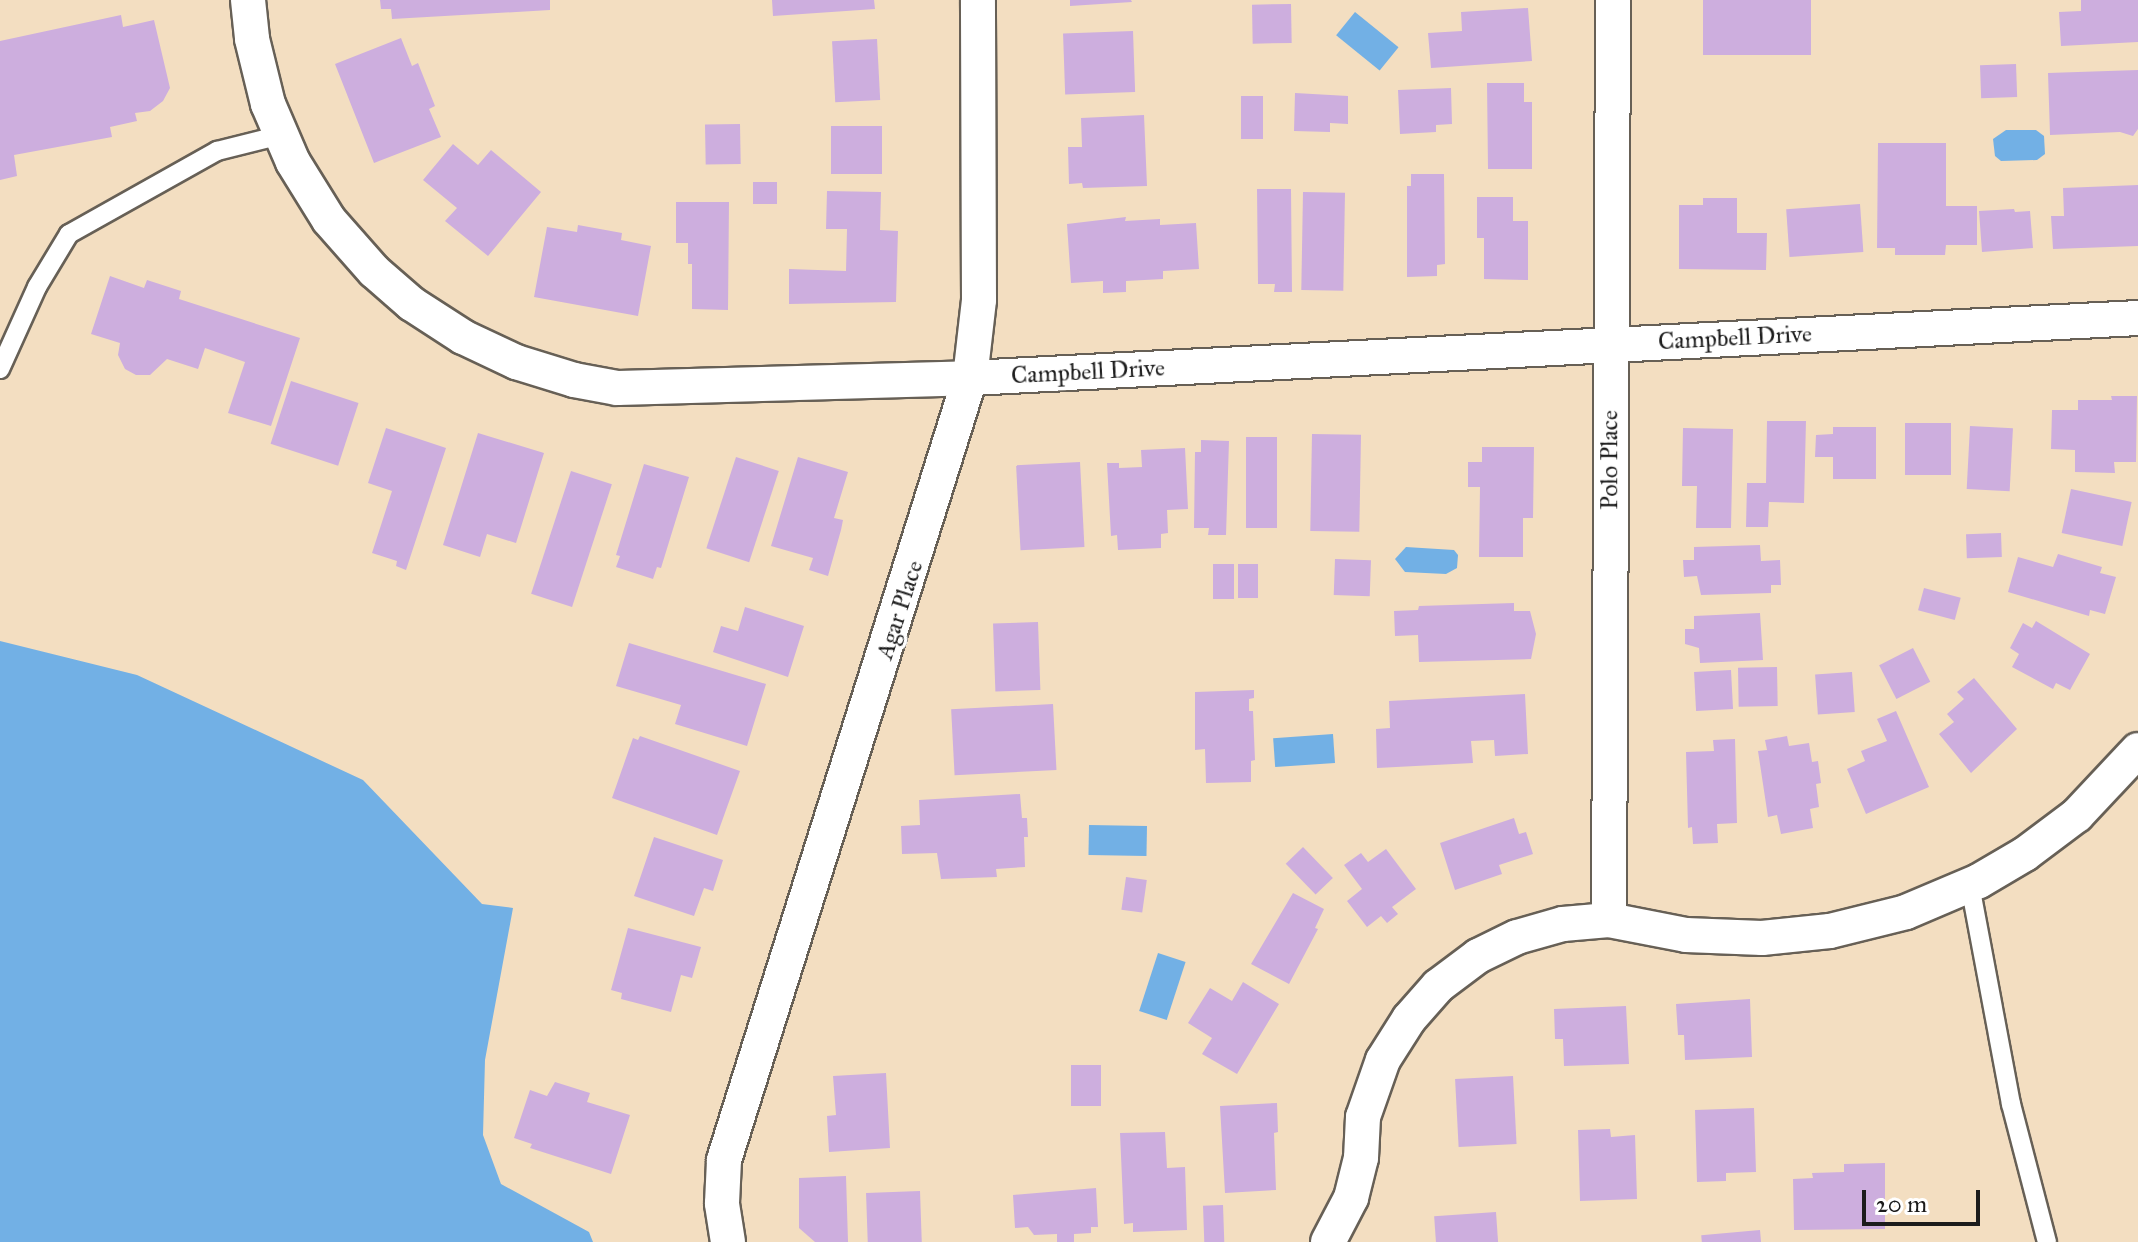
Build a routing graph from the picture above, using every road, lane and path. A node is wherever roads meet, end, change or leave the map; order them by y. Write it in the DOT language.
graph roads {
  1 [pos="248,0"];
  2 [pos="978,0"];
  3 [pos="1613,0"];
  4 [pos="281,135"];
  5 [pos="2138,318"];
  6 [pos="1610,345"];
  7 [pos="0,369"];
  8 [pos="970,378"];
  9 [pos="2138,750"];
  10 [pos="1970,885"];
  11 [pos="1609,920"];
  12 [pos="728,1242"];
  13 [pos="1328,1242"];
  14 [pos="2047,1242"];
  1 -- 4 [label="street, Campbell Drive"];
  2 -- 8 [label="street, Agar Place"];
  3 -- 6 [label="street, Polo Place"];
  4 -- 7 [label="lane"];
  4 -- 8 [label="street, Campbell Drive"];
  5 -- 6 [label="street, Campbell Drive"];
  6 -- 8 [label="street, Campbell Drive"];
  6 -- 11 [label="street, Polo Place"];
  8 -- 12 [label="street, Agar Place"];
  9 -- 10 [label="street"];
  10 -- 11 [label="street"];
  10 -- 14 [label="lane"];
  11 -- 13 [label="street"];
}
